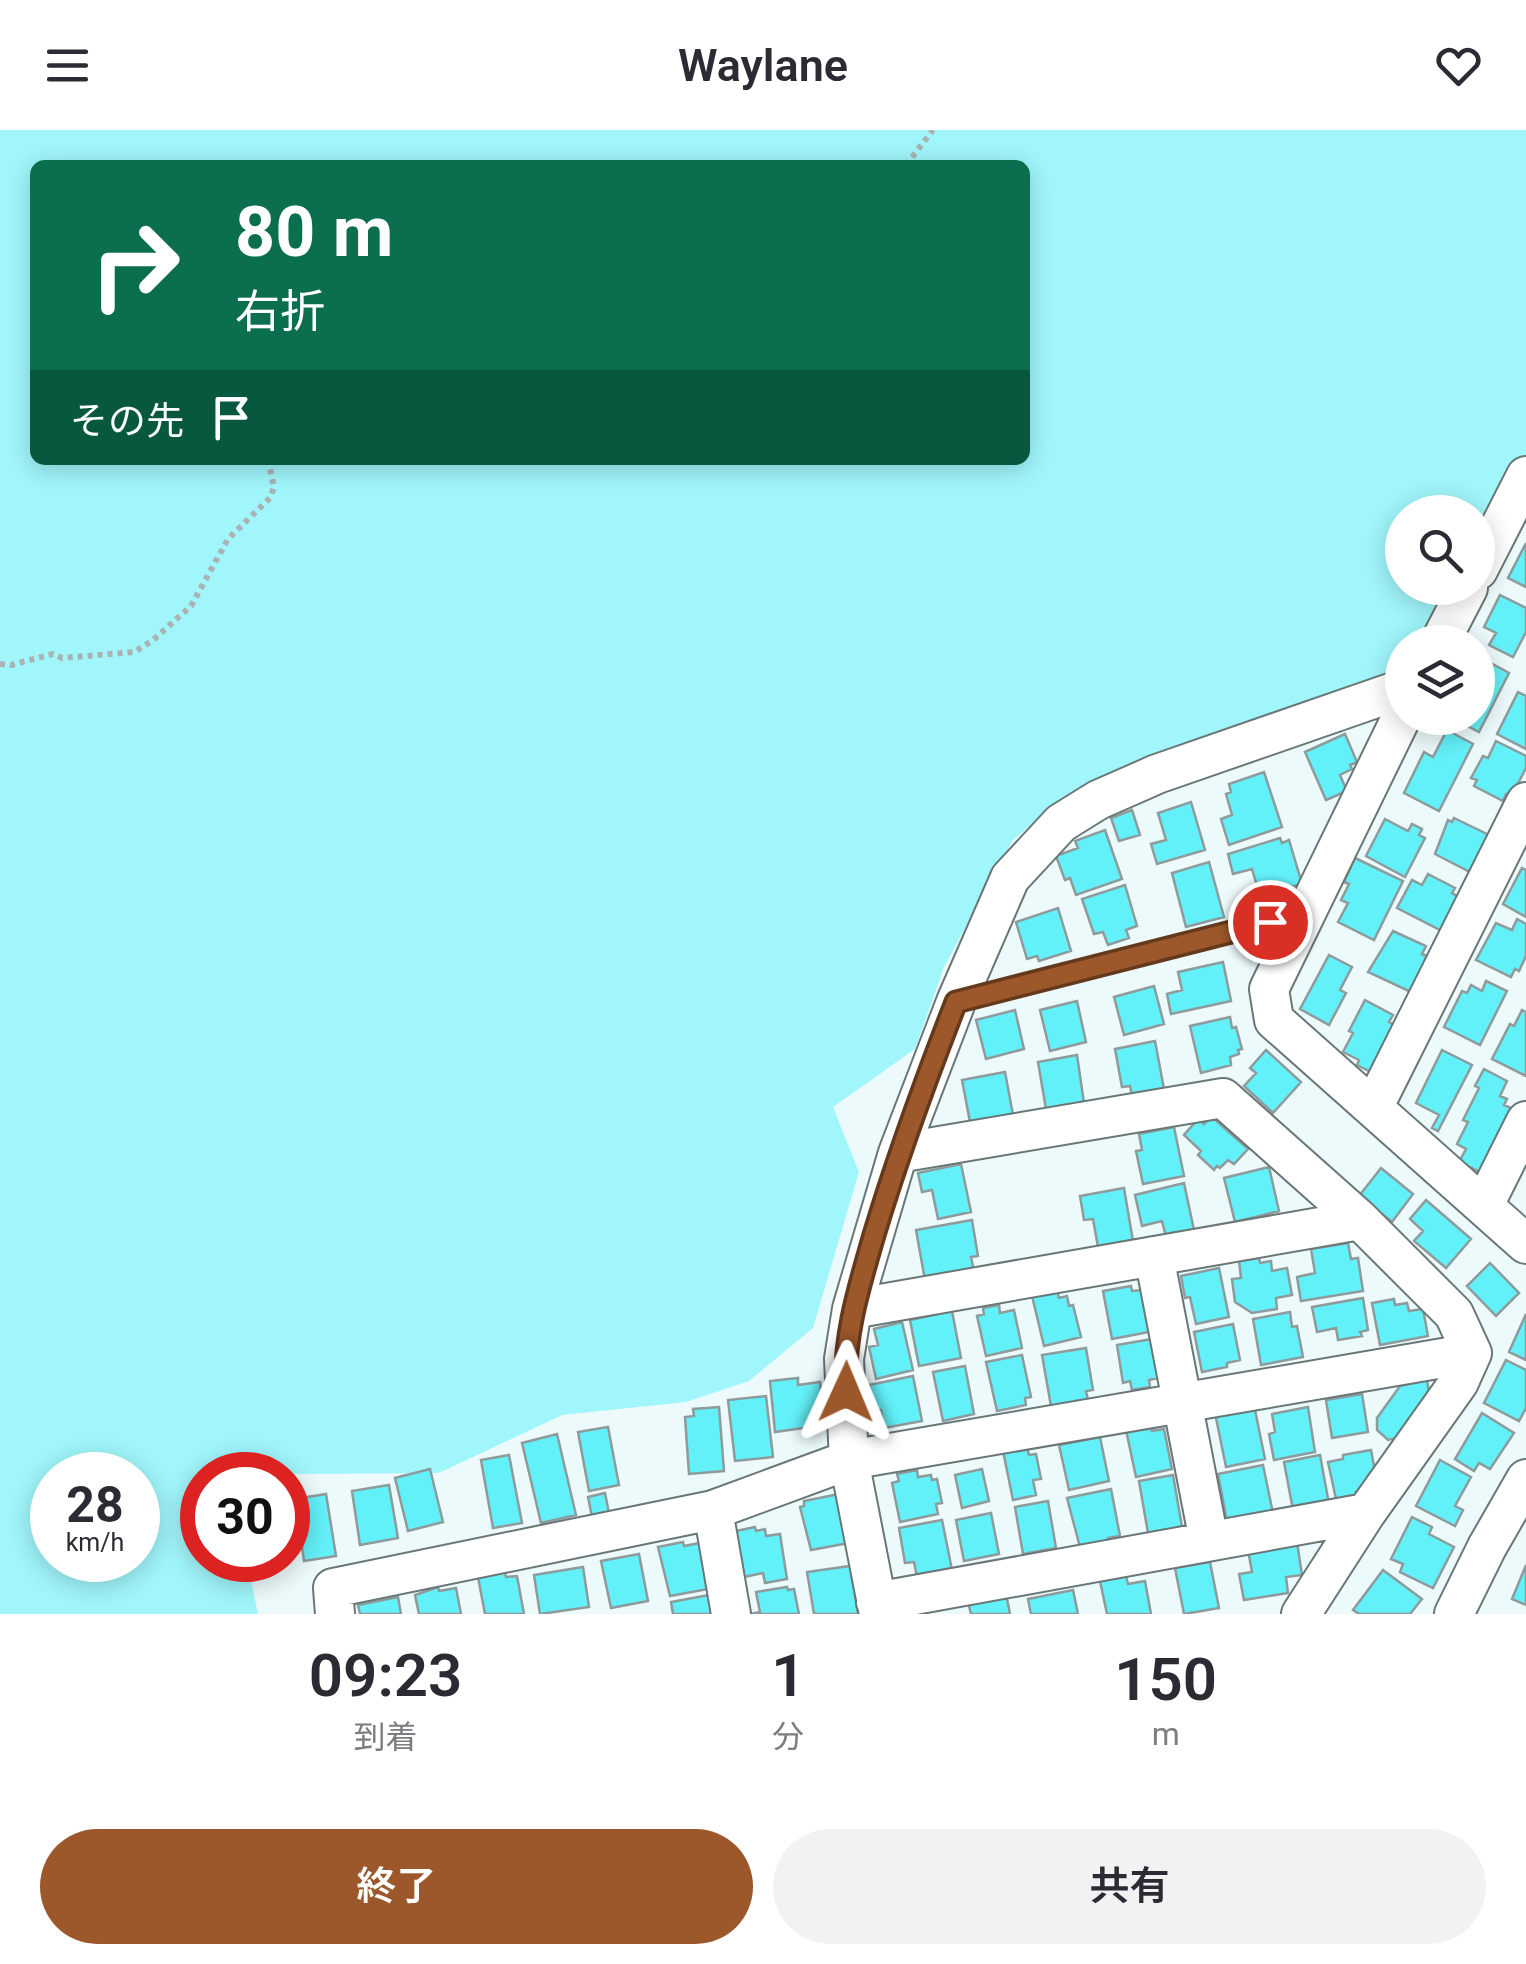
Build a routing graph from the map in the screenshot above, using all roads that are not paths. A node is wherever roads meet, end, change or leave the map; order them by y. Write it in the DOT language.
graph roads {
  1 [pos="1526,476"];
  2 [pos="1495,537"];
  3 [pos="1385,695"];
  4 [pos="1393,735"];
  5 [pos="1526,802"];
  6 [pos="1304,914"];
  7 [pos="956,1002"];
  8 [pos="1373,1108"];
  9 [pos="1526,1121"];
  10 [pos="898,1153"];
  11 [pos="1484,1205"];
  12 [pos="1360,1220"];
  13 [pos="1526,1244"];
  14 [pos="1154,1256"];
  15 [pos="852,1309"];
  16 [pos="1472,1352"];
  17 [pos="1182,1402"];
  18 [pos="849,1460"];
  19 [pos="1526,1480"];
  20 [pos="713,1510"];
  21 [pos="1366,1513"];
  22 [pos="1209,1541"];
  23 [pos="877,1608"];
  24 [pos="335,1614"];
  25 [pos="731,1614"];
  26 [pos="1300,1614"];
  27 [pos="1454,1614"];
  1 -- 2 [label="street"];
  3 -- 7 [label="street"];
  4 -- 6 [label="street"];
  5 -- 8 [label="street"];
  6 -- 7 [label="lane"];
  6 -- 8 [label="street"];
  7 -- 10 [label="street"];
  8 -- 11 [label="street"];
  9 -- 11 [label="street"];
  10 -- 12 [label="street"];
  10 -- 15 [label="street"];
  11 -- 13 [label="street"];
  12 -- 14 [label="street"];
  12 -- 16 [label="street"];
  14 -- 15 [label="street"];
  14 -- 17 [label="street"];
  15 -- 18 [label="street"];
  16 -- 17 [label="street"];
  16 -- 21 [label="street"];
  17 -- 18 [label="street"];
  17 -- 22 [label="street"];
  18 -- 20 [label="street"];
  18 -- 23 [label="street"];
  19 -- 27 [label="street"];
  20 -- 24 [label="street"];
  20 -- 25 [label="street"];
  21 -- 22 [label="street"];
  21 -- 26 [label="street"];
  22 -- 23 [label="street"];
}
